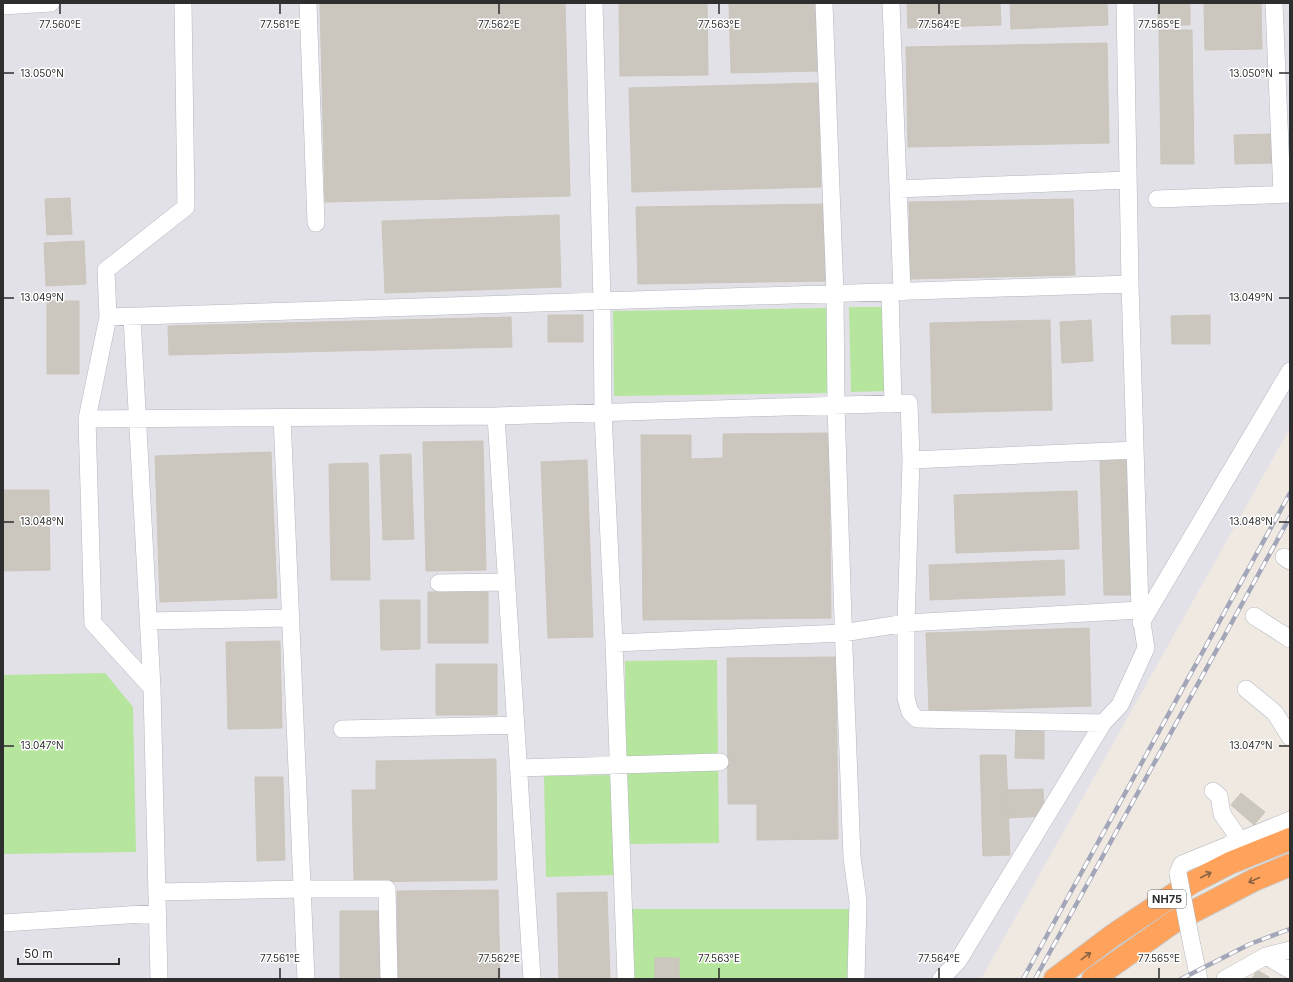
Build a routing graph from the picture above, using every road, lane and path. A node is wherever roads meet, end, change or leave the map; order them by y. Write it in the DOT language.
graph roads {
  1 [pos="51,3"];
  2 [pos="183,3"];
  3 [pos="308,3"];
  4 [pos="594,3"];
  5 [pos="824,3"];
  6 [pos="891,3"];
  7 [pos="1125,3"];
  8 [pos="1274,3"];
  9 [pos="3,6"];
  10 [pos="1128,180"];
  11 [pos="898,189"];
  12 [pos="1286,194"];
  13 [pos="1157,199"];
  14 [pos="316,223"];
  15 [pos="1130,284"];
  16 [pos="896,292"];
  17 [pos="835,294"];
  18 [pos="602,301"];
  19 [pos="108,317"];
  20 [pos="132,317"];
  21 [pos="1290,371"];
  22 [pos="893,404"];
  23 [pos="836,407"];
  24 [pos="603,413"];
  25 [pos="496,416"];
  26 [pos="282,417"];
  27 [pos="137,418"];
  28 [pos="87,419"];
  29 [pos="1135,450"];
  30 [pos="911,460"];
  31 [pos="506,582"];
  32 [pos="438,583"];
  33 [pos="1140,616"];
  34 [pos="1254,616"];
  35 [pos="291,618"];
  36 [pos="148,622"];
  37 [pos="906,623"];
  38 [pos="843,633"];
  39 [pos="1290,639"];
  40 [pos="614,642"];
  41 [pos="152,688"];
  42 [pos="1246,689"];
  43 [pos="1103,723"];
  44 [pos="516,725"];
  45 [pos="342,729"];
  46 [pos="1290,737"];
  47 [pos="720,762"];
  48 [pos="619,766"];
  49 [pos="518,768"];
  50 [pos="1213,791"];
  51 [pos="1290,820"];
  52 [pos="1290,839"];
  53 [pos="1240,840"];
  54 [pos="1290,865"];
  55 [pos="302,889"];
  56 [pos="157,892"];
  57 [pos="158,913"];
  58 [pos="3,923"];
  59 [pos="1290,950"];
  60 [pos="1266,956"];
  61 [pos="1290,970"];
  62 [pos="159,979"];
  63 [pos="306,979"];
  64 [pos="389,979"];
  65 [pos="532,979"];
  66 [pos="626,979"];
  67 [pos="856,979"];
  68 [pos="941,979"];
  69 [pos="1055,979"];
  70 [pos="1093,979"];
  71 [pos="1200,979"];
  72 [pos="1225,979"];
  1 -- 9 [label="street"];
  2 -- 19 [label="street"];
  3 -- 14 [label="street"];
  4 -- 18 [label="street"];
  5 -- 17 [label="street"];
  6 -- 11 [label="street"];
  7 -- 10 [label="street"];
  8 -- 12 [label="street"];
  10 -- 11 [label="street"];
  10 -- 15 [label="street"];
  11 -- 16 [label="street"];
  12 -- 13 [label="street"];
  15 -- 16 [label="street"];
  15 -- 29 [label="street"];
  16 -- 17 [label="street"];
  16 -- 22 [label="street"];
  17 -- 18 [label="street"];
  17 -- 23 [label="street"];
  18 -- 20 [label="street"];
  18 -- 24 [label="street"];
  19 -- 20 [label="street"];
  19 -- 28 [label="street"];
  20 -- 27 [label="street"];
  21 -- 33 [label="street"];
  22 -- 23 [label="street"];
  22 -- 30 [label="street"];
  23 -- 24 [label="street"];
  23 -- 38 [label="street"];
  24 -- 25 [label="street"];
  24 -- 40 [label="street"];
  25 -- 26 [label="street"];
  25 -- 31 [label="street"];
  26 -- 27 [label="street"];
  26 -- 35 [label="street"];
  27 -- 28 [label="street"];
  27 -- 36 [label="street"];
  28 -- 41 [label="street"];
  29 -- 30 [label="street"];
  29 -- 33 [label="street"];
  30 -- 37 [label="street"];
  31 -- 32 [label="street"];
  31 -- 44 [label="street"];
  33 -- 37 [label="street"];
  33 -- 43 [label="street"];
  34 -- 39 [label="street"];
  35 -- 36 [label="street"];
  35 -- 55 [label="street"];
  36 -- 41 [label="street"];
  37 -- 38 [label="street"];
  37 -- 43 [label="street"];
  38 -- 40 [label="street"];
  38 -- 67 [label="street"];
  40 -- 48 [label="street"];
  41 -- 56 [label="street"];
  42 -- 46 [label="street"];
  43 -- 68 [label="street"];
  44 -- 45 [label="street"];
  44 -- 49 [label="street"];
  47 -- 48 [label="street"];
  48 -- 49 [label="street"];
  48 -- 66 [label="street"];
  49 -- 65 [label="street"];
  50 -- 53 [label="street"];
  51 -- 53 [label="street"];
  69 -- 52 [label="highway, NH75, one-way"];
  53 -- 71 [label="street, bridge"];
  54 -- 70 [label="highway, NH75, one-way"];
  55 -- 56 [label="street"];
  55 -- 63 [label="street"];
  55 -- 64 [label="street"];
  56 -- 57 [label="street"];
  57 -- 58 [label="street"];
  57 -- 62 [label="street"];
  59 -- 60 [label="street"];
  60 -- 61 [label="street"];
  60 -- 72 [label="street"];
}
